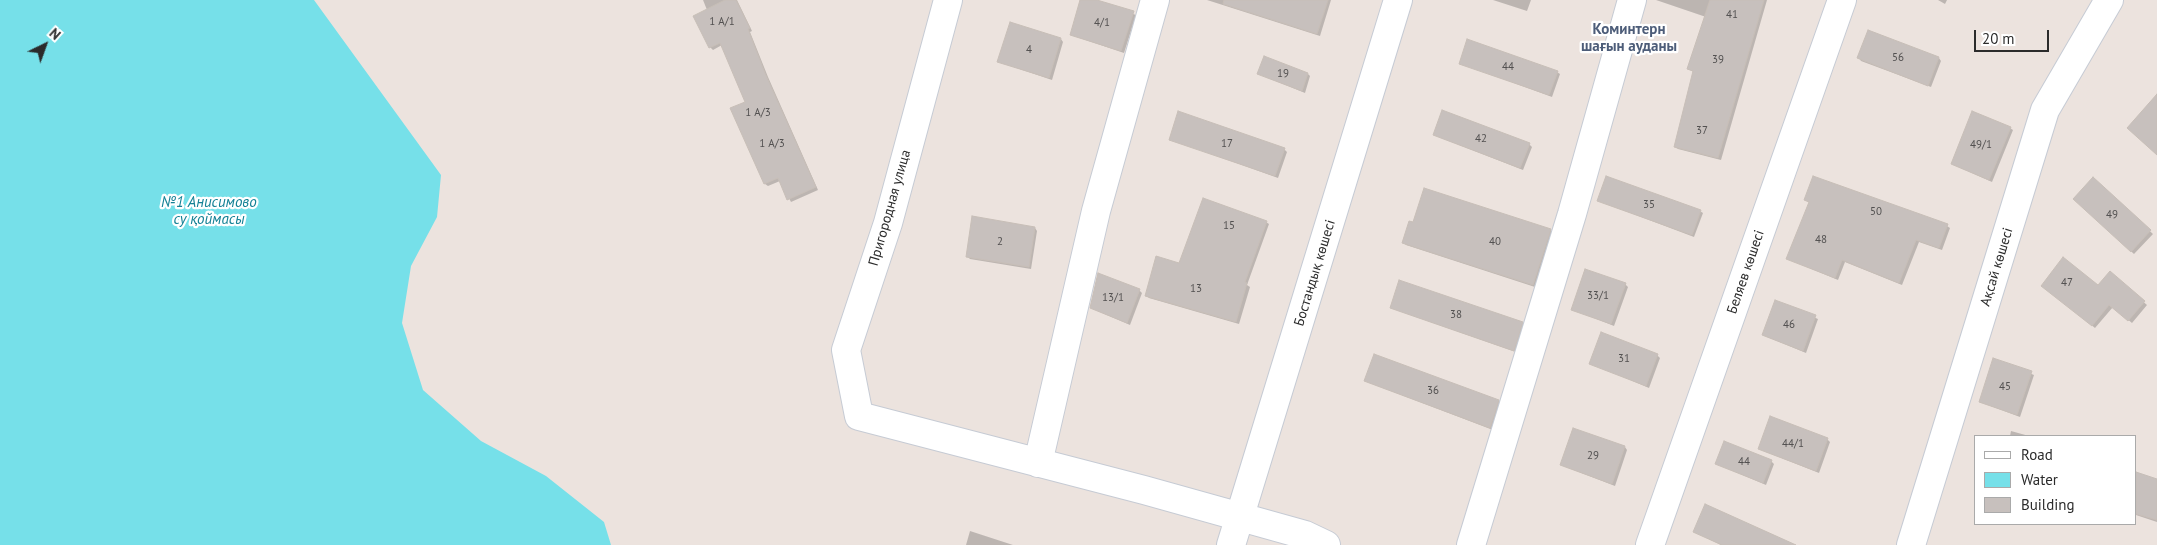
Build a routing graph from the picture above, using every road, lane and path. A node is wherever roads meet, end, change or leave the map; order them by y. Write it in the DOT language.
graph roads {
  1 [pos="948,0"];
  2 [pos="1155,0"];
  3 [pos="1398,0"];
  4 [pos="1632,0"];
  5 [pos="1842,0"];
  6 [pos="2109,0"];
  7 [pos="1038,463"];
  8 [pos="1241,517"];
  9 [pos="1231,545"];
  10 [pos="1326,545"];
  11 [pos="1471,545"];
  12 [pos="1650,545"];
  13 [pos="1911,545"];
  1 -- 7 [label="street, Пригородная улица"];
  2 -- 7 [label="street"];
  3 -- 8 [label="street, Бостандық көшесі"];
  4 -- 11 [label="street"];
  5 -- 12 [label="street, Беляев көшесі"];
  6 -- 13 [label="street, Ақсай көшесі"];
  7 -- 8 [label="street"];
  8 -- 9 [label="street, Бостандық көшесі"];
  8 -- 10 [label="street"];
}
